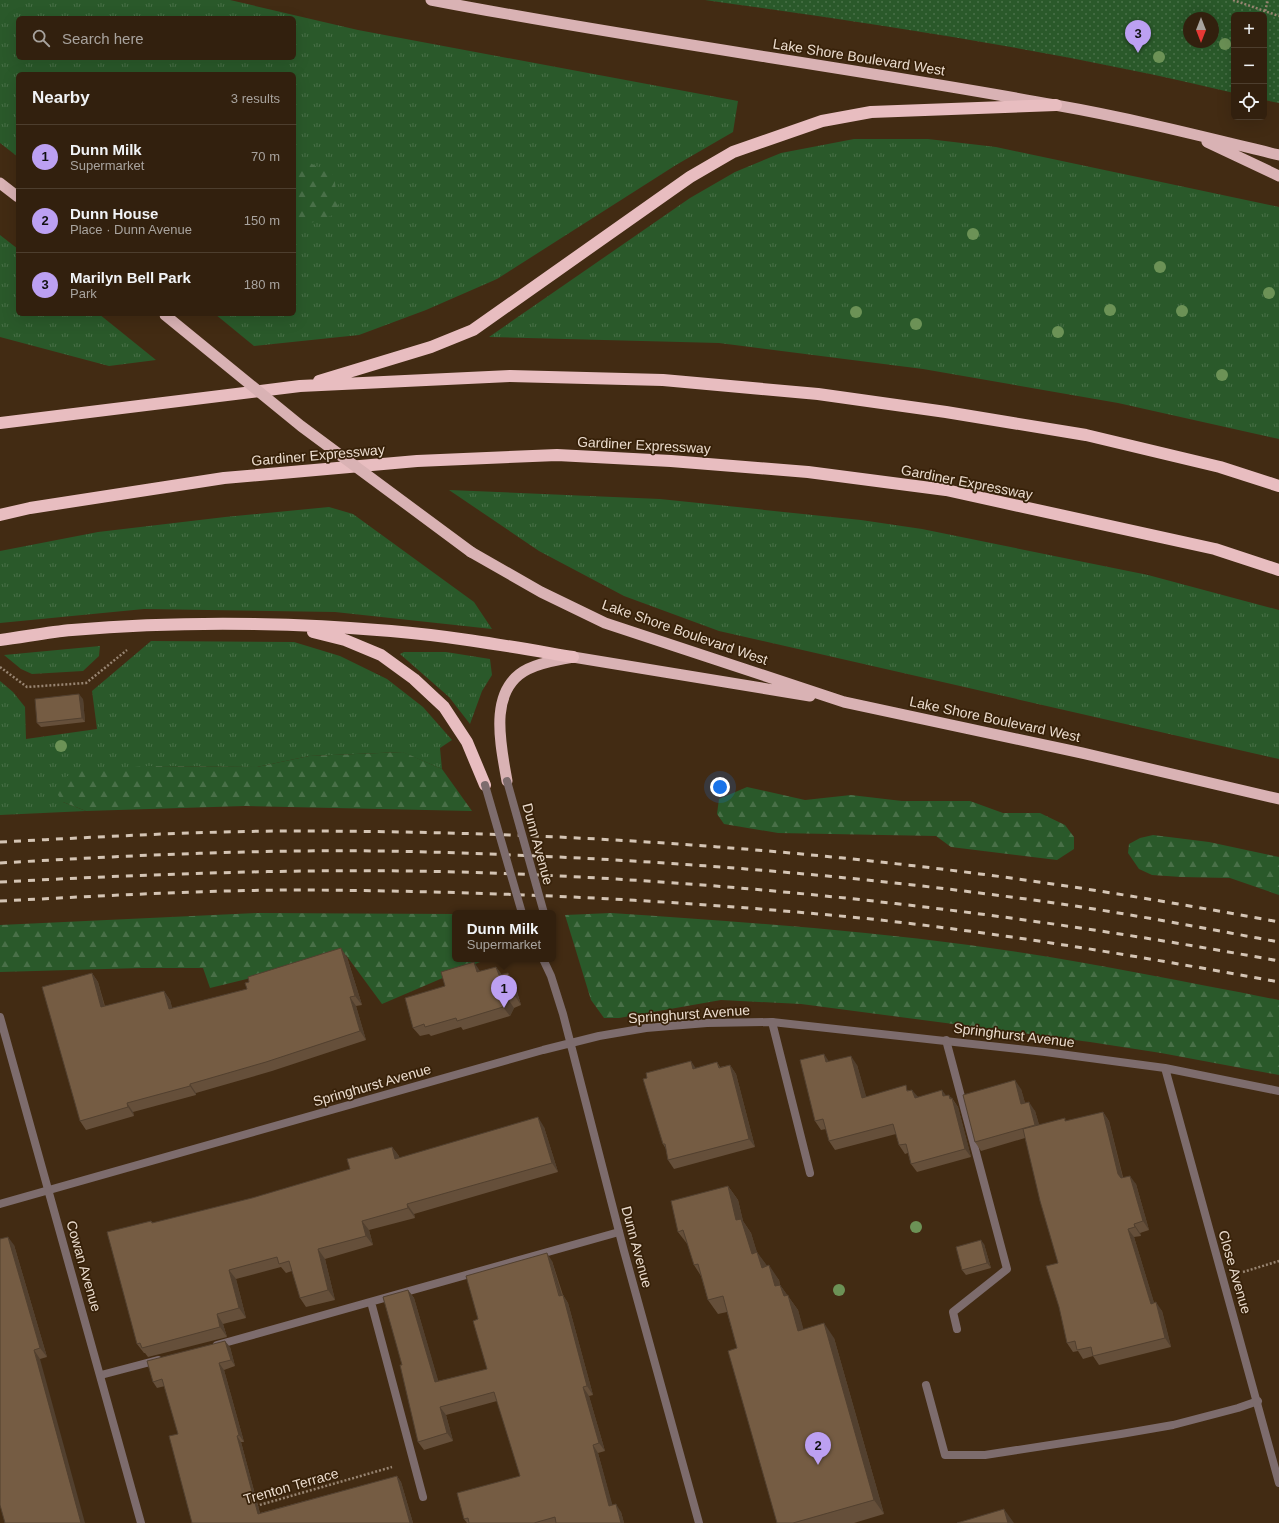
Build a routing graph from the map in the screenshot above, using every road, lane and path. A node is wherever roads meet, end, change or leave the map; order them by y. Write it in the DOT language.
graph roads {
  1 [pos="431,0"];
  2 [pos="1233,0"];
  3 [pos="1268,0"];
  4 [pos="1265,10"];
  5 [pos="1279,16"];
  6 [pos="1056,105"];
  7 [pos="1182,131"];
  8 [pos="1279,155"];
  9 [pos="1279,176"];
  10 [pos="0,183"];
  11 [pos="16,195"];
  12 [pos="166,316"];
  13 [pos="300,386"];
  14 [pos="0,423"];
  15 [pos="1279,486"];
  16 [pos="0,515"];
  17 [pos="1279,570"];
  18 [pos="289,625"];
  19 [pos="155,626"];
  20 [pos="0,640"];
  21 [pos="573,657"];
  22 [pos="0,667"];
  23 [pos="844,702"];
  24 [pos="507,782"];
  25 [pos="485,785"];
  26 [pos="1279,799"];
  27 [pos="521,910"];
  28 [pos="543,910"];
  29 [pos="544,962"];
  30 [pos="550,962"];
  31 [pos="551,976"];
  32 [pos="0,1017"];
  33 [pos="772,1022"];
  34 [pos="946,1040"];
  35 [pos="570,1043"];
  36 [pos="1165,1068"];
  37 [pos="1279,1091"];
  38 [pos="810,1173"];
  39 [pos="49,1191"];
  40 [pos="0,1204"];
  41 [pos="619,1232"];
  42 [pos="1279,1261"];
  43 [pos="1243,1272"];
  44 [pos="371,1302"];
  45 [pos="957,1329"];
  46 [pos="207,1347"];
  47 [pos="170,1357"];
  48 [pos="101,1375"];
  49 [pos="926,1385"];
  50 [pos="1258,1401"];
  51 [pos="392,1468"];
  52 [pos="1279,1483"];
  53 [pos="423,1497"];
  54 [pos="248,1508"];
  55 [pos="141,1523"];
  56 [pos="699,1523"];
  1 -- 6 [label="highway, Lake Shore Boulevard West"];
  2 -- 4 [label="path"];
  3 -- 4 [label="path"];
  4 -- 5 [label="path"];
  6 -- 7 [label="highway, Lake Shore Boulevard West"];
  6 -- 13 [label="highway"];
  7 -- 8 [label="highway, Lake Shore Boulevard West"];
  7 -- 9 [label="highway"];
  10 -- 11 [label="highway"];
  12 -- 23 [label="highway, Lake Shore Boulevard West, bridge"];
  13 -- 14 [label="highway"];
  13 -- 15 [label="highway"];
  16 -- 17 [label="highway, Gardiner Expressway"];
  18 -- 19 [label="highway"];
  18 -- 21 [label="highway"];
  18 -- 25 [label="highway"];
  19 -- 20 [label="highway"];
  19 -- 22 [label="path"];
  21 -- 23 [label="highway"];
  21 -- 24 [label="highway"];
  23 -- 26 [label="highway, Lake Shore Boulevard West"];
  24 -- 28 [label="street, Dunn Avenue, bridge"];
  25 -- 27 [label="street, bridge"];
  29 -- 31 [label="street, Dunn Avenue"];
  30 -- 31 [label="street, Dunn Avenue"];
  31 -- 35 [label="street, Dunn Avenue"];
  32 -- 39 [label="street, Cowan Avenue"];
  33 -- 34 [label="street, Springhurst Avenue"];
  33 -- 35 [label="street, Springhurst Avenue"];
  33 -- 38 [label="street"];
  34 -- 36 [label="street, Springhurst Avenue"];
  34 -- 45 [label="street"];
  35 -- 39 [label="street, Springhurst Avenue"];
  35 -- 41 [label="street, Dunn Avenue"];
  36 -- 37 [label="street, Springhurst Avenue"];
  36 -- 50 [label="street, Close Avenue"];
  39 -- 40 [label="street, Springhurst Avenue"];
  39 -- 48 [label="street, Cowan Avenue"];
  41 -- 44 [label="street"];
  41 -- 56 [label="street, Dunn Avenue"];
  42 -- 43 [label="path"];
  44 -- 46 [label="street"];
  44 -- 53 [label="street"];
  47 -- 48 [label="street"];
  48 -- 55 [label="street, Cowan Avenue"];
  49 -- 50 [label="street"];
  50 -- 52 [label="street, Close Avenue"];
  51 -- 54 [label="path, Trenton Terrace"];
}
